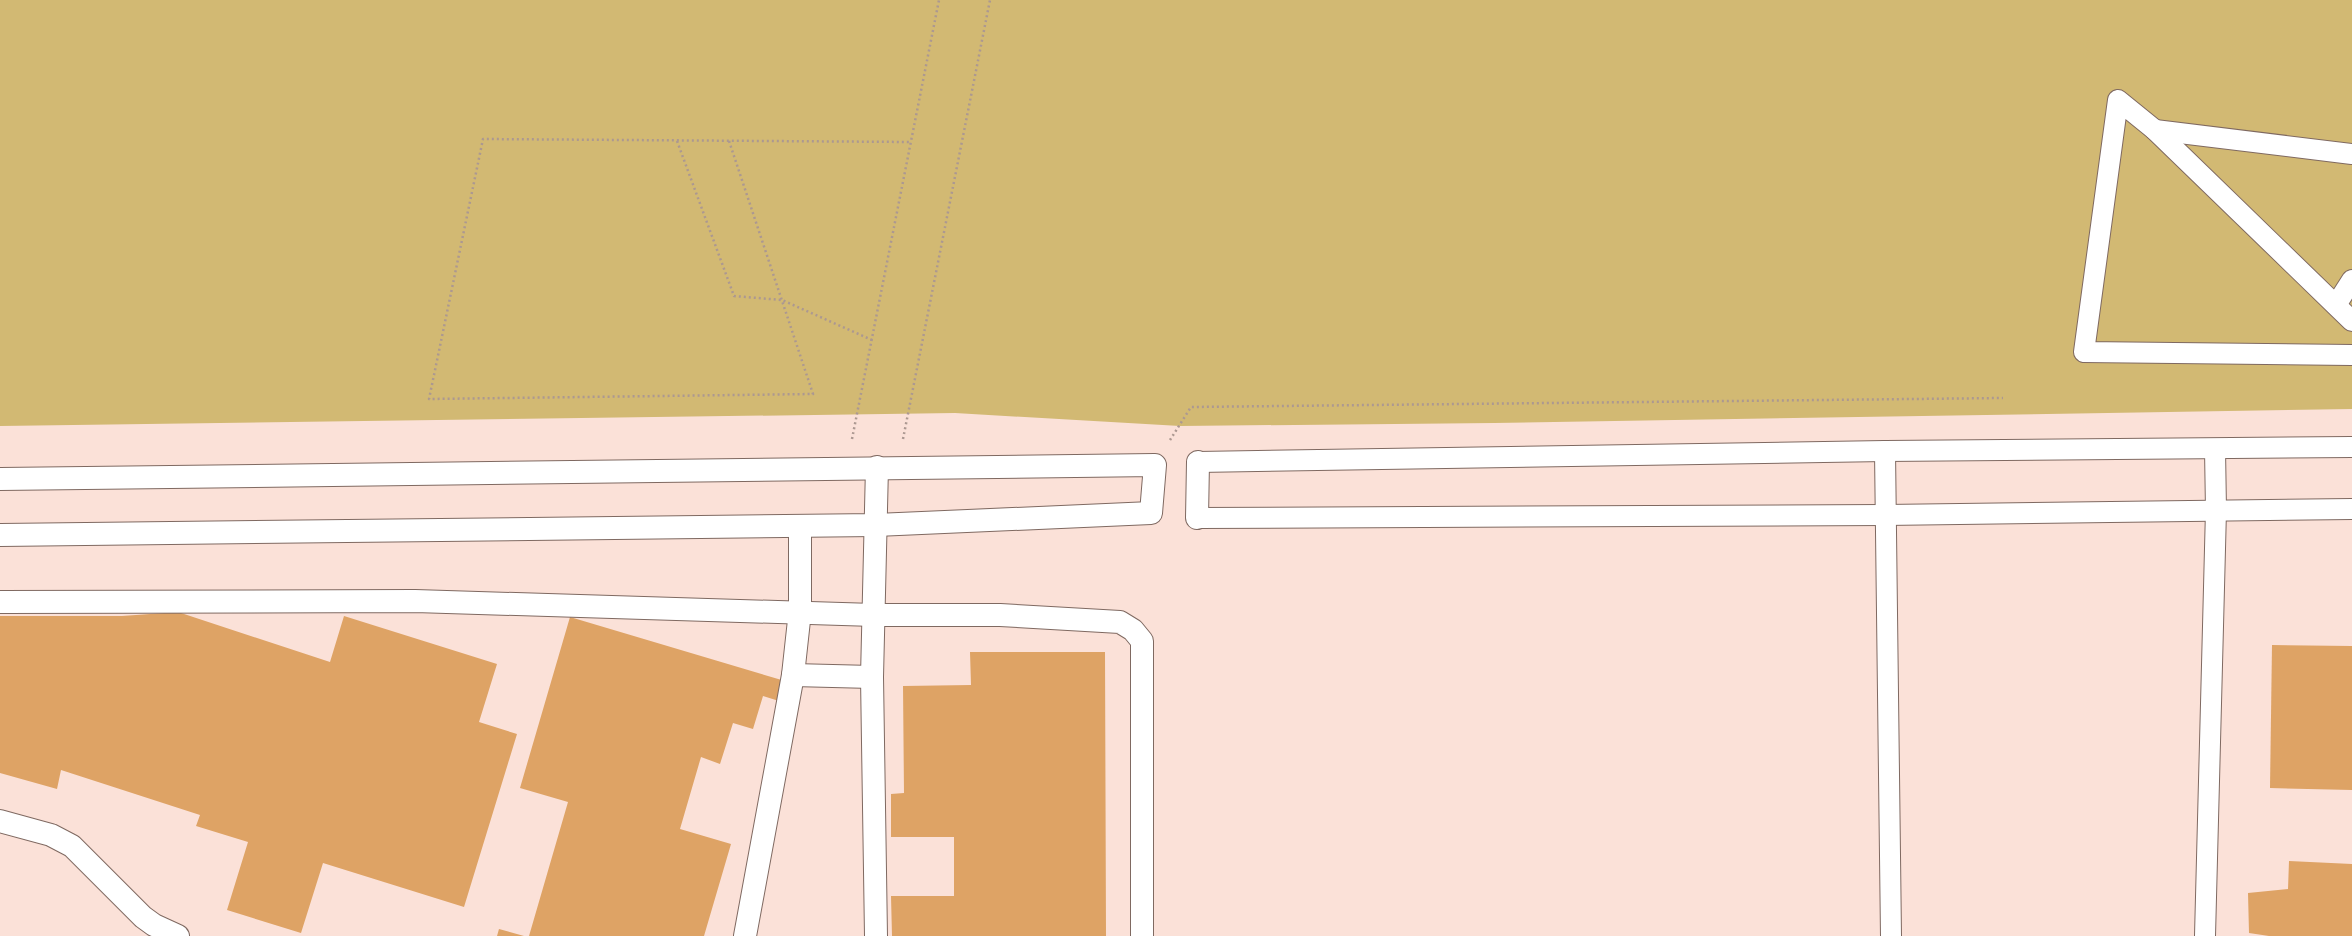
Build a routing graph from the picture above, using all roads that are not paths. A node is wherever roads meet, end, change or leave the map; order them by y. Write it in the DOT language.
graph roads {
  1 [pos="2155,130"];
  2 [pos="2352,154"];
  3 [pos="2352,280"];
  4 [pos="2336,306"];
  5 [pos="2352,321"];
  6 [pos="2352,355"];
  7 [pos="2352,447"];
  8 [pos="2215,449"];
  9 [pos="1885,451"];
  10 [pos="1198,462"];
  11 [pos="887,467"];
  12 [pos="0,479"];
  13 [pos="2352,509"];
  14 [pos="2216,510"];
  15 [pos="1885,515"];
  16 [pos="1197,518"];
  17 [pos="876,525"];
  18 [pos="800,526"];
  19 [pos="0,535"];
  20 [pos="0,602"];
  21 [pos="800,611"];
  22 [pos="874,615"];
  23 [pos="794,675"];
  24 [pos="872,677"];
  25 [pos="0,822"];
  26 [pos="178,936"];
  27 [pos="745,936"];
  28 [pos="876,936"];
  29 [pos="1142,936"];
  30 [pos="1891,936"];
  31 [pos="2205,936"];
  1 -- 2 [label="lane"];
  1 -- 4 [label="lane"];
  1 -- 6 [label="lane"];
  3 -- 4 [label="lane"];
  4 -- 5 [label="lane"];
  7 -- 8 [label="lane"];
  8 -- 9 [label="lane"];
  8 -- 14 [label="lane"];
  9 -- 10 [label="lane"];
  9 -- 15 [label="lane"];
  10 -- 16 [label="street"];
  11 -- 12 [label="street"];
  11 -- 17 [label="street"];
  11 -- 17 [label="street"];
  13 -- 14 [label="lane"];
  14 -- 15 [label="lane"];
  14 -- 31 [label="lane"];
  15 -- 16 [label="lane"];
  15 -- 30 [label="lane"];
  17 -- 18 [label="street"];
  17 -- 22 [label="street"];
  18 -- 19 [label="street"];
  18 -- 21 [label="street"];
  20 -- 21 [label="street"];
  21 -- 22 [label="street"];
  21 -- 23 [label="street"];
  22 -- 24 [label="street"];
  22 -- 29 [label="street"];
  23 -- 24 [label="street"];
  23 -- 27 [label="street"];
  24 -- 28 [label="street"];
  25 -- 26 [label="street"];
}
